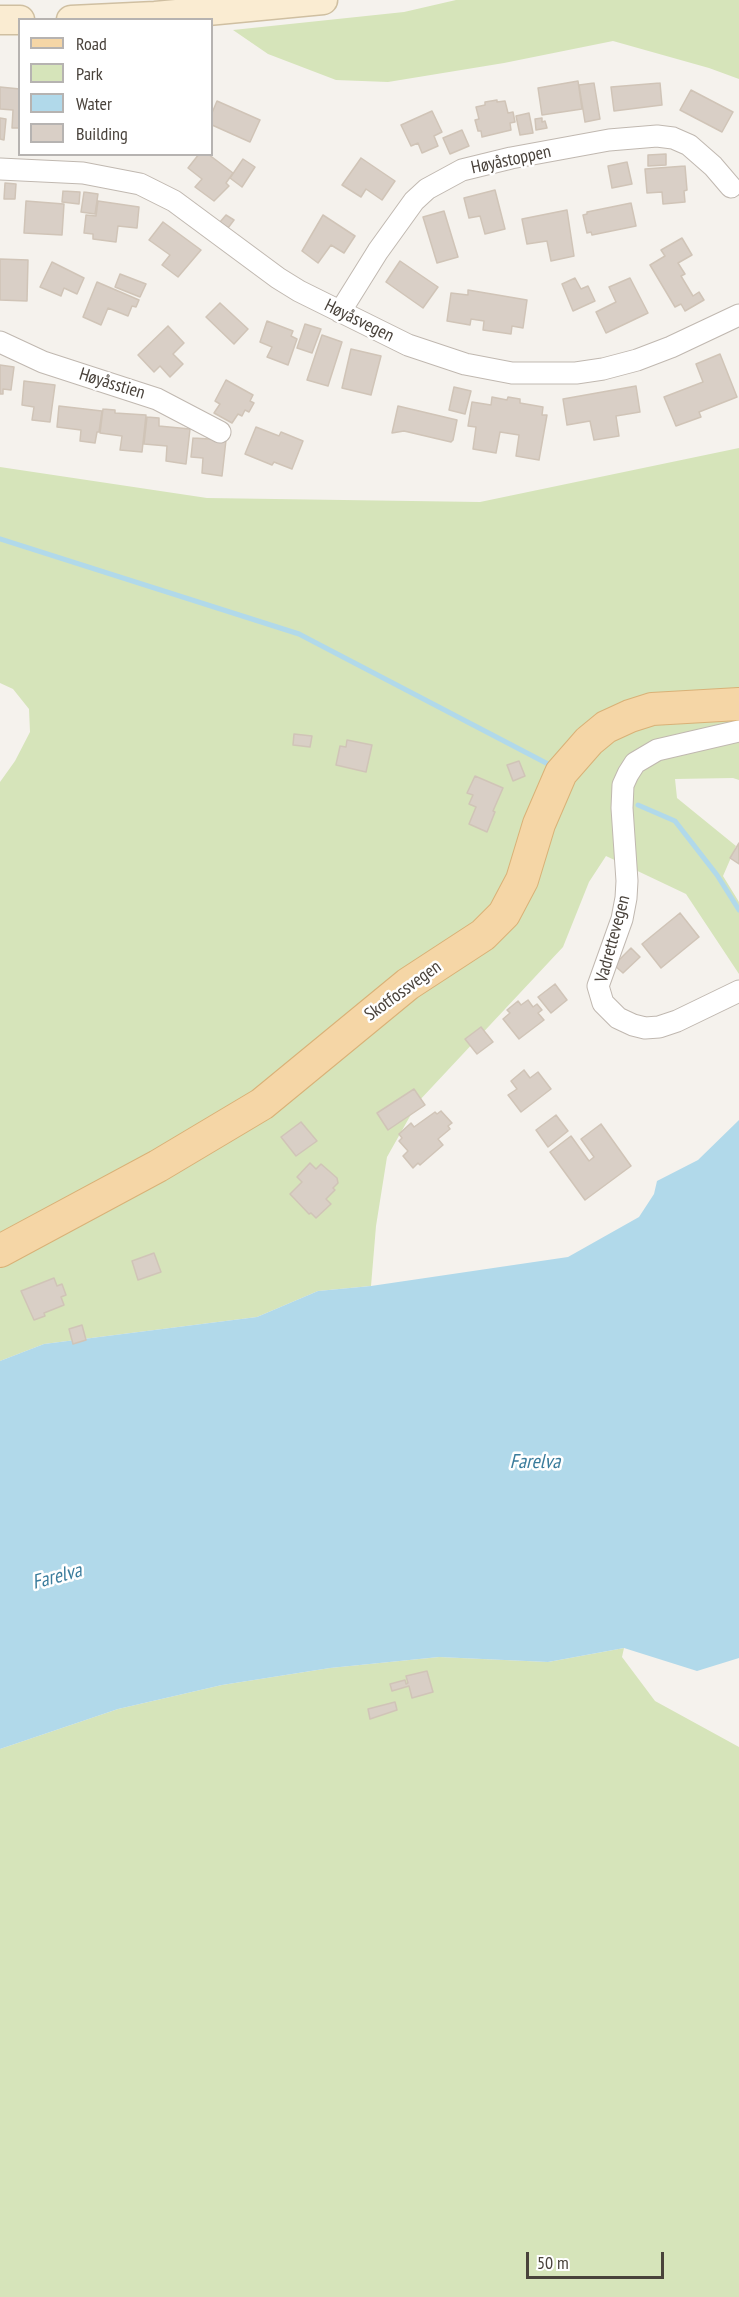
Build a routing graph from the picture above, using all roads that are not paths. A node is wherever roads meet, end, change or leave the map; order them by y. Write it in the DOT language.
graph roads {
  1 [pos="323,0"];
  2 [pos="113,18"];
  3 [pos="0,20"];
  4 [pos="18,20"];
  5 [pos="0,169"];
  6 [pos="731,187"];
  7 [pos="340,312"];
  8 [pos="739,315"];
  9 [pos="0,342"];
  10 [pos="220,432"];
  11 [pos="739,704"];
  12 [pos="739,731"];
  13 [pos="739,991"];
  14 [pos="0,1251"];
  1 -- 2 [label="street"];
  3 -- 4 [label="street"];
  5 -- 7 [label="street, Høyåsvegen"];
  6 -- 7 [label="street, Høyåstoppen"];
  7 -- 8 [label="street, Høyåsvegen"];
  9 -- 10 [label="street, Høyåsstien"];
  11 -- 14 [label="main road, Skotfossvegen"];
  12 -- 13 [label="street, Vadrettevegen"];
}
